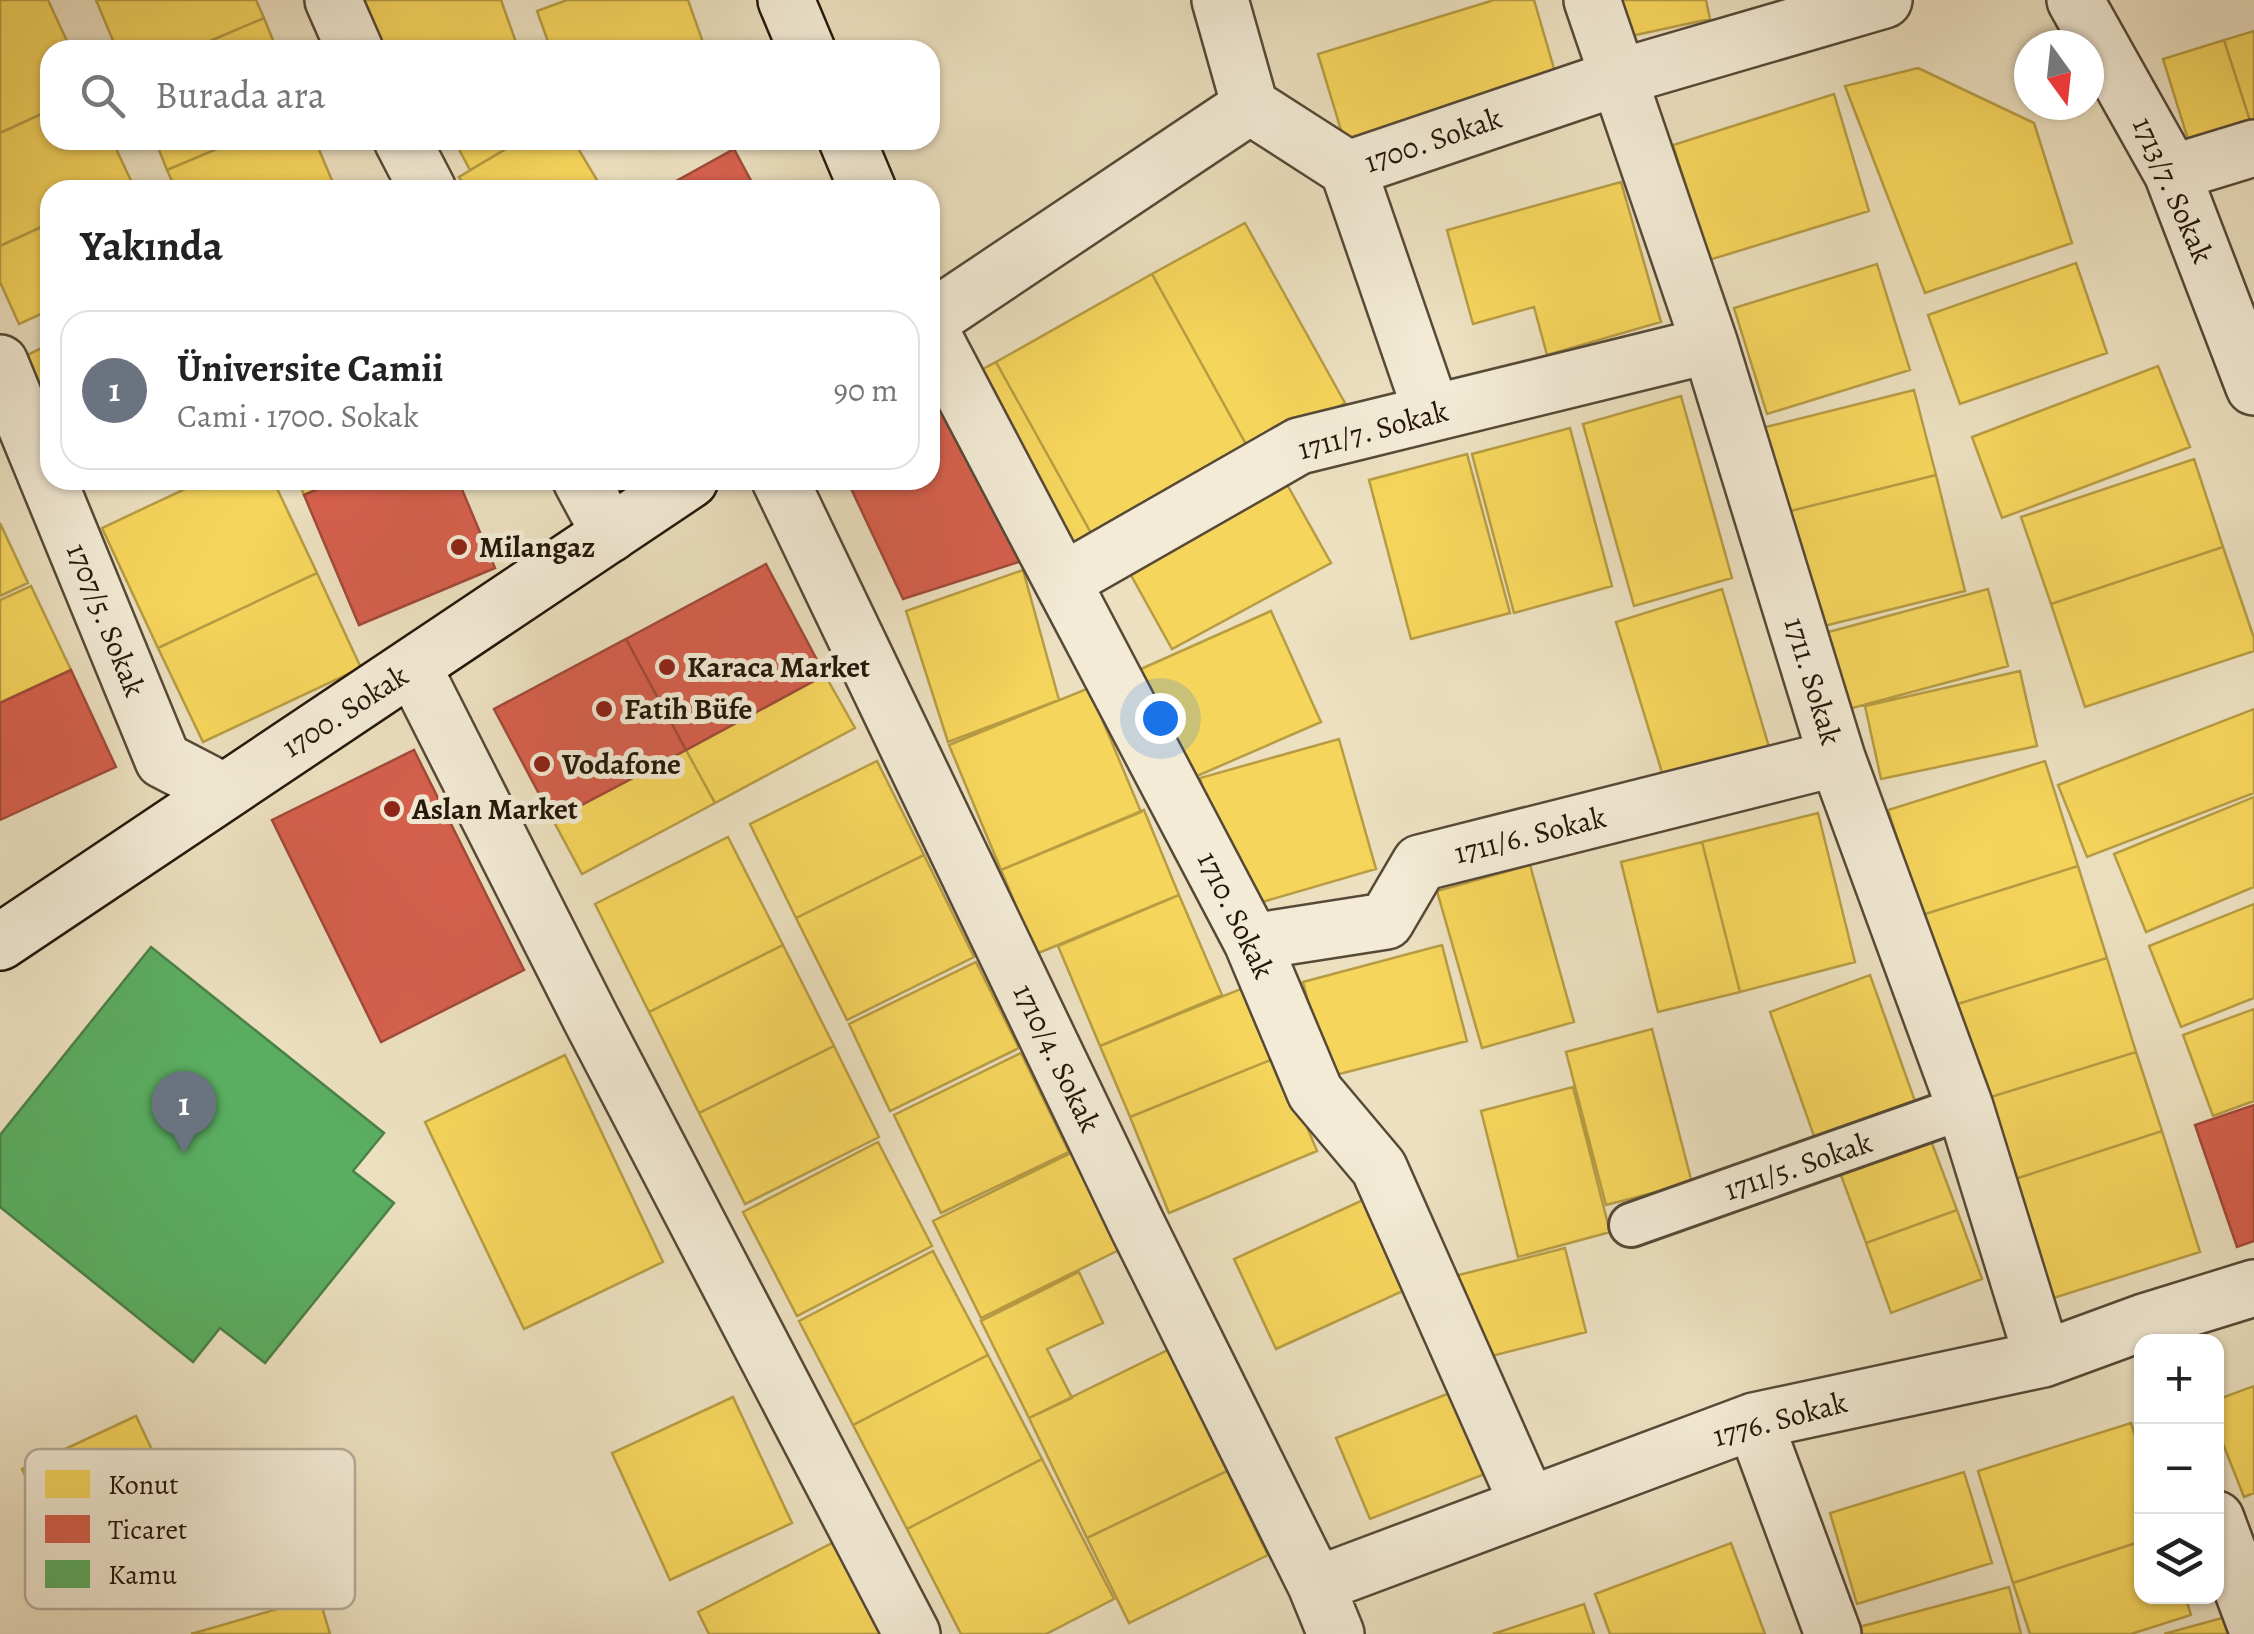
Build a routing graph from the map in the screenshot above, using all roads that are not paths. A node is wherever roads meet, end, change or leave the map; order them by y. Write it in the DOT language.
graph roads {
  1 [pos="332,0"];
  2 [pos="786,0"];
  3 [pos="1220,0"];
  4 [pos="1592,0"];
  5 [pos="1884,0"];
  6 [pos="2076,0"];
  7 [pos="350,40"];
  8 [pos="803,40"];
  9 [pos="1620,76"];
  10 [pos="1250,106"];
  11 [pos="2254,148"];
  12 [pos="407,150"];
  13 [pos="850,150"];
  14 [pos="1348,169"];
  15 [pos="2172,173"];
  16 [pos="423,180"];
  17 [pos="864,180"];
  18 [pos="940,313"];
  19 [pos="1710,345"];
  20 [pos="940,349"];
  21 [pos="0,363"];
  22 [pos="2254,386"];
  23 [pos="1432,413"];
  24 [pos="40,460"];
  25 [pos="52,490"];
  26 [pos="586,490"];
  27 [pos="675,490"];
  28 [pos="785,490"];
  29 [pos="610,534"];
  30 [pos="1064,582"];
  31 [pos="412,666"];
  32 [pos="1837,758"];
  33 [pos="223,791"];
  34 [pos="0,942"];
  35 [pos="1252,942"];
  36 [pos="1965,1107"];
  37 [pos="1631,1225"];
  38 [pos="2254,1288"];
  39 [pos="2148,1332"];
  40 [pos="2043,1358"];
  41 [pos="1754,1421"];
  42 [pos="1528,1504"];
  43 [pos="2224,1539"];
  44 [pos="1326,1610"];
  45 [pos="2254,1620"];
  46 [pos="912,1634"];
  47 [pos="1833,1634"];
  1 -- 7 [label="street"];
  2 -- 8 [label="street"];
  3 -- 10 [label="street"];
  4 -- 9 [label="street, 1711. Sokak"];
  5 -- 9 [label="street, 1700. Sokak"];
  6 -- 15 [label="street, 1713/7. Sokak"];
  9 -- 14 [label="street, 1700. Sokak"];
  9 -- 19 [label="street, 1711. Sokak"];
  10 -- 14 [label="street, 1700. Sokak"];
  10 -- 18 [label="street"];
  11 -- 15 [label="street"];
  12 -- 16 [label="street"];
  13 -- 17 [label="street"];
  14 -- 23 [label="street"];
  15 -- 22 [label="street, 1713/7. Sokak"];
  19 -- 23 [label="street, 1711/7. Sokak"];
  19 -- 32 [label="street, 1711. Sokak"];
  20 -- 30 [label="street, 1710. Sokak"];
  21 -- 24 [label="street, 1707/5. Sokak"];
  23 -- 30 [label="street, 1711/7. Sokak"];
  25 -- 33 [label="street, 1707/5. Sokak"];
  26 -- 29 [label="street"];
  27 -- 29 [label="street, 1700. Sokak"];
  28 -- 44 [label="street, 1710/4. Sokak"];
  29 -- 31 [label="street, 1700. Sokak"];
  30 -- 35 [label="street, 1710. Sokak"];
  31 -- 33 [label="street, 1700. Sokak"];
  31 -- 46 [label="street"];
  32 -- 35 [label="street, 1711/6. Sokak"];
  32 -- 36 [label="street, 1711. Sokak"];
  33 -- 34 [label="street, 1700. Sokak"];
  35 -- 42 [label="street, 1710. Sokak"];
  36 -- 37 [label="lane, 1711/5. Sokak"];
  36 -- 40 [label="street, 1711. Sokak"];
  38 -- 39 [label="street, 1776. Sokak"];
  39 -- 40 [label="street, 1776. Sokak"];
  40 -- 41 [label="street, 1776. Sokak"];
  41 -- 42 [label="street, 1776. Sokak"];
  41 -- 47 [label="street"];
  42 -- 44 [label="street, 1776. Sokak"];
  43 -- 45 [label="street"];
}
